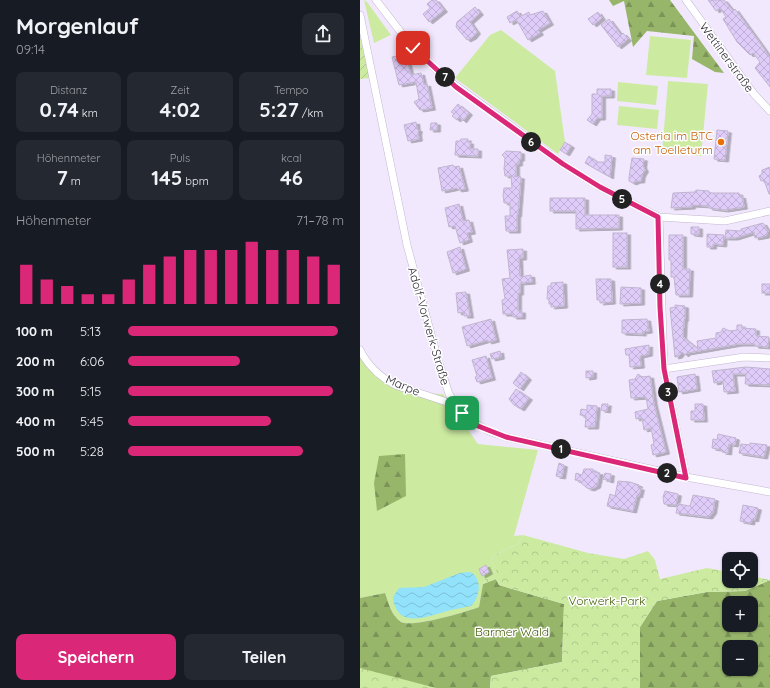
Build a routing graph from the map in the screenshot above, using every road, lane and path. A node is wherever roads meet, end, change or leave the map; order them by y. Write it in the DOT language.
graph roads {
  1 [pos="376,0"];
  2 [pos="686,0"];
  3 [pos="360,15"];
  4 [pos="770,111"];
  5 [pos="770,211"];
  6 [pos="658,217"];
  7 [pos="360,350"];
  8 [pos="770,358"];
  9 [pos="664,369"];
  10 [pos="456,405"];
  11 [pos="686,478"];
  12 [pos="770,492"];
  1 -- 6 [label="street"];
  2 -- 4 [label="street, Wettinerstraße"];
  3 -- 10 [label="street, Adolf-Vorwerk-Straße"];
  5 -- 6 [label="street"];
  6 -- 9 [label="street"];
  7 -- 10 [label="street, Marpe"];
  8 -- 9 [label="street"];
  9 -- 11 [label="street"];
  10 -- 11 [label="street, Adolf-Vorwerk-Straße"];
  11 -- 12 [label="street, Adolf-Vorwerk-Straße"];
}
